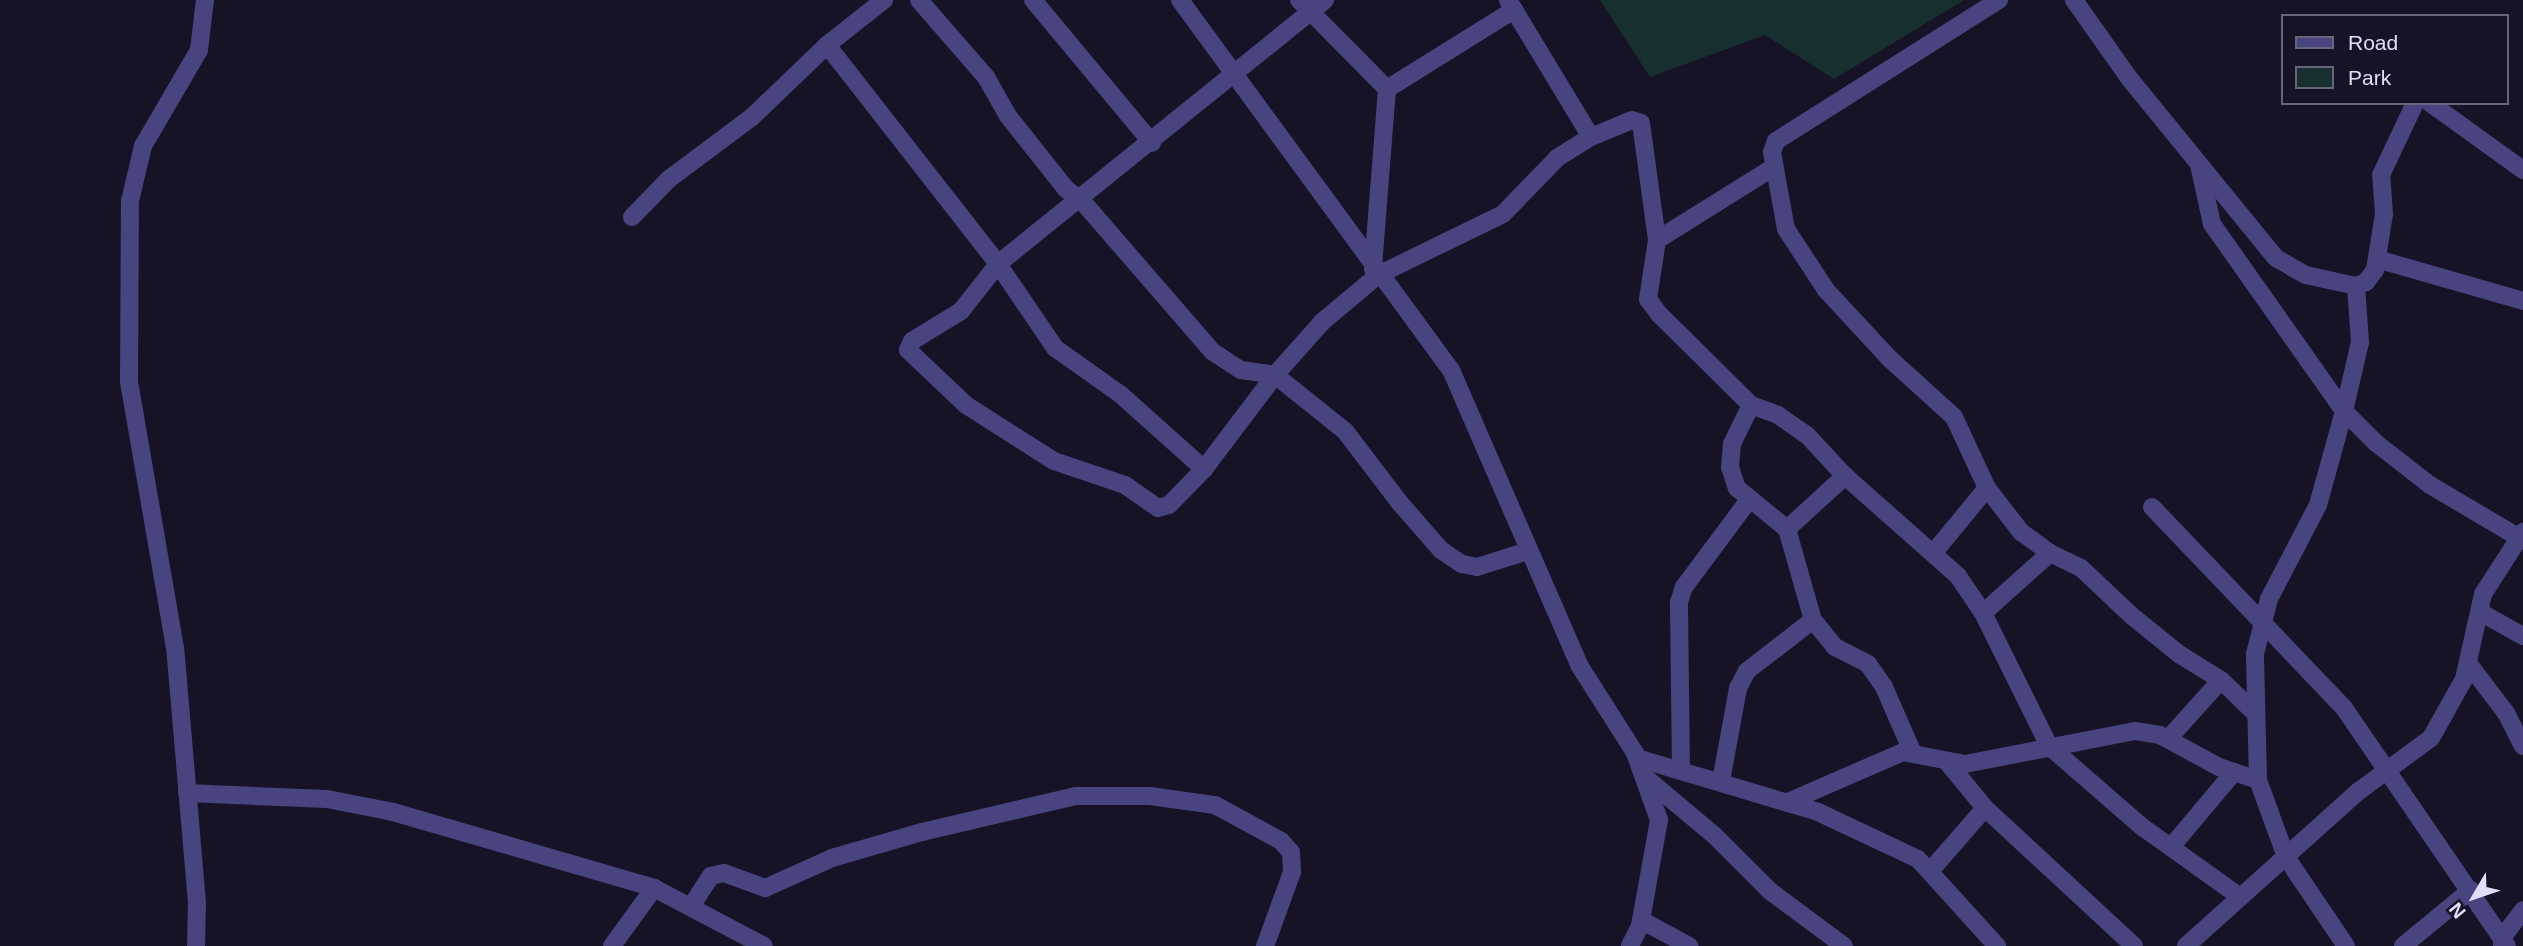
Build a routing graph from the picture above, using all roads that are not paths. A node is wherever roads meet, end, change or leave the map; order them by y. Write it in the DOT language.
graph roads {
  1 [pos="205,0"];
  2 [pos="884,0"];
  3 [pos="919,0"];
  4 [pos="1033,0"];
  5 [pos="1180,0"];
  6 [pos="1299,0"];
  7 [pos="1325,0"];
  8 [pos="1998,0"];
  9 [pos="2074,0"];
  10 [pos="1511,5"];
  11 [pos="1310,14"];
  12 [pos="827,45"];
  13 [pos="1233,75"];
  14 [pos="1387,89"];
  15 [pos="2414,105"];
  16 [pos="2433,105"];
  17 [pos="1591,137"];
  18 [pos="1152,143"];
  19 [pos="2199,163"];
  20 [pos="1774,167"];
  21 [pos="2523,170"];
  22 [pos="1082,201"];
  23 [pos="632,217"];
  24 [pos="1657,240"];
  25 [pos="2377,259"];
  26 [pos="998,264"];
  27 [pos="1375,272"];
  28 [pos="2356,286"];
  29 [pos="2523,301"];
  30 [pos="1275,375"];
  31 [pos="1751,405"];
  32 [pos="2344,411"];
  33 [pos="1204,469"];
  34 [pos="1845,476"];
  35 [pos="1987,488"];
  36 [pos="1748,501"];
  37 [pos="2152,507"];
  38 [pos="1787,529"];
  39 [pos="2522,536"];
  40 [pos="1528,551"];
  41 [pos="1935,551"];
  42 [pos="2050,553"];
  43 [pos="2480,612"];
  44 [pos="1983,613"];
  45 [pos="1813,620"];
  46 [pos="2263,621"];
  47 [pos="2523,636"];
  48 [pos="2468,663"];
  49 [pos="2221,680"];
  50 [pos="2255,713"];
  51 [pos="2168,739"];
  52 [pos="2049,746"];
  53 [pos="2523,746"];
  54 [pos="1912,751"];
  55 [pos="1637,758"];
  56 [pos="1948,763"];
  57 [pos="2390,769"];
  58 [pos="1681,771"];
  59 [pos="2234,772"];
  60 [pos="1646,778"];
  61 [pos="2258,780"];
  62 [pos="1721,781"];
  63 [pos="187,793"];
  64 [pos="1788,802"];
  65 [pos="1985,808"];
  66 [pos="2171,847"];
  67 [pos="2286,857"];
  68 [pos="1931,870"];
  69 [pos="654,888"];
  70 [pos="2470,890"];
  71 [pos="2240,897"];
  72 [pos="692,905"];
  73 [pos="2523,910"];
  74 [pos="1641,920"];
  75 [pos="2504,943"];
  76 [pos="196,946"];
  77 [pos="612,946"];
  78 [pos="764,946"];
  79 [pos="1265,946"];
  80 [pos="1630,946"];
  81 [pos="1689,946"];
  82 [pos="1844,946"];
  83 [pos="1997,946"];
  84 [pos="2134,946"];
  85 [pos="2186,946"];
  86 [pos="2346,946"];
  87 [pos="2403,946"];
  1 -- 63 [label="street"];
  2 -- 12 [label="street"];
  3 -- 22 [label="street"];
  4 -- 18 [label="street"];
  5 -- 13 [label="street"];
  6 -- 11 [label="street"];
  7 -- 11 [label="street"];
  8 -- 20 [label="street"];
  9 -- 19 [label="street"];
  10 -- 14 [label="street"];
  10 -- 17 [label="street"];
  11 -- 13 [label="street"];
  11 -- 14 [label="street"];
  12 -- 23 [label="street"];
  12 -- 26 [label="street"];
  13 -- 18 [label="street"];
  13 -- 27 [label="street"];
  14 -- 27 [label="street"];
  15 -- 25 [label="street"];
  16 -- 21 [label="street"];
  17 -- 24 [label="street"];
  17 -- 27 [label="street"];
  18 -- 22 [label="street"];
  19 -- 28 [label="street"];
  19 -- 32 [label="street"];
  20 -- 24 [label="street"];
  20 -- 35 [label="street"];
  22 -- 26 [label="street"];
  22 -- 30 [label="street"];
  24 -- 31 [label="street"];
  25 -- 28 [label="street"];
  25 -- 29 [label="street"];
  26 -- 33 [label="street"];
  26 -- 33 [label="street"];
  27 -- 30 [label="street"];
  27 -- 40 [label="street"];
  28 -- 32 [label="street"];
  30 -- 33 [label="street"];
  30 -- 40 [label="street"];
  31 -- 34 [label="street"];
  31 -- 36 [label="street"];
  32 -- 39 [label="street"];
  32 -- 46 [label="street"];
  34 -- 38 [label="street"];
  34 -- 41 [label="street"];
  35 -- 41 [label="street"];
  35 -- 42 [label="street"];
  36 -- 38 [label="street"];
  36 -- 58 [label="street"];
  37 -- 46 [label="street"];
  38 -- 45 [label="street"];
  39 -- 43 [label="street"];
  40 -- 55 [label="street"];
  41 -- 44 [label="street"];
  42 -- 44 [label="street"];
  42 -- 49 [label="street"];
  43 -- 47 [label="street"];
  43 -- 48 [label="street"];
  44 -- 52 [label="street"];
  45 -- 54 [label="street"];
  45 -- 62 [label="street"];
  46 -- 50 [label="street"];
  46 -- 57 [label="street"];
  48 -- 53 [label="street"];
  48 -- 57 [label="street"];
  49 -- 50 [label="street"];
  49 -- 51 [label="street"];
  50 -- 61 [label="street"];
  51 -- 52 [label="street"];
  51 -- 59 [label="street"];
  52 -- 56 [label="street"];
  52 -- 66 [label="street"];
  54 -- 56 [label="street"];
  54 -- 64 [label="street"];
  55 -- 58 [label="street"];
  55 -- 60 [label="street"];
  56 -- 65 [label="street"];
  57 -- 67 [label="street"];
  57 -- 70 [label="street"];
  58 -- 62 [label="street"];
  59 -- 61 [label="street"];
  59 -- 66 [label="street"];
  60 -- 74 [label="street"];
  60 -- 82 [label="street"];
  61 -- 67 [label="street"];
  62 -- 64 [label="street"];
  63 -- 69 [label="street"];
  63 -- 76 [label="street"];
  64 -- 68 [label="street"];
  65 -- 68 [label="street"];
  65 -- 84 [label="street"];
  66 -- 71 [label="street"];
  67 -- 71 [label="street"];
  67 -- 86 [label="street"];
  68 -- 83 [label="street"];
  69 -- 72 [label="street"];
  69 -- 77 [label="street"];
  70 -- 75 [label="street"];
  70 -- 87 [label="street"];
  71 -- 85 [label="street"];
  72 -- 78 [label="street"];
  72 -- 79 [label="street"];
  73 -- 75 [label="street"];
  74 -- 80 [label="street"];
  74 -- 81 [label="street"];
}
